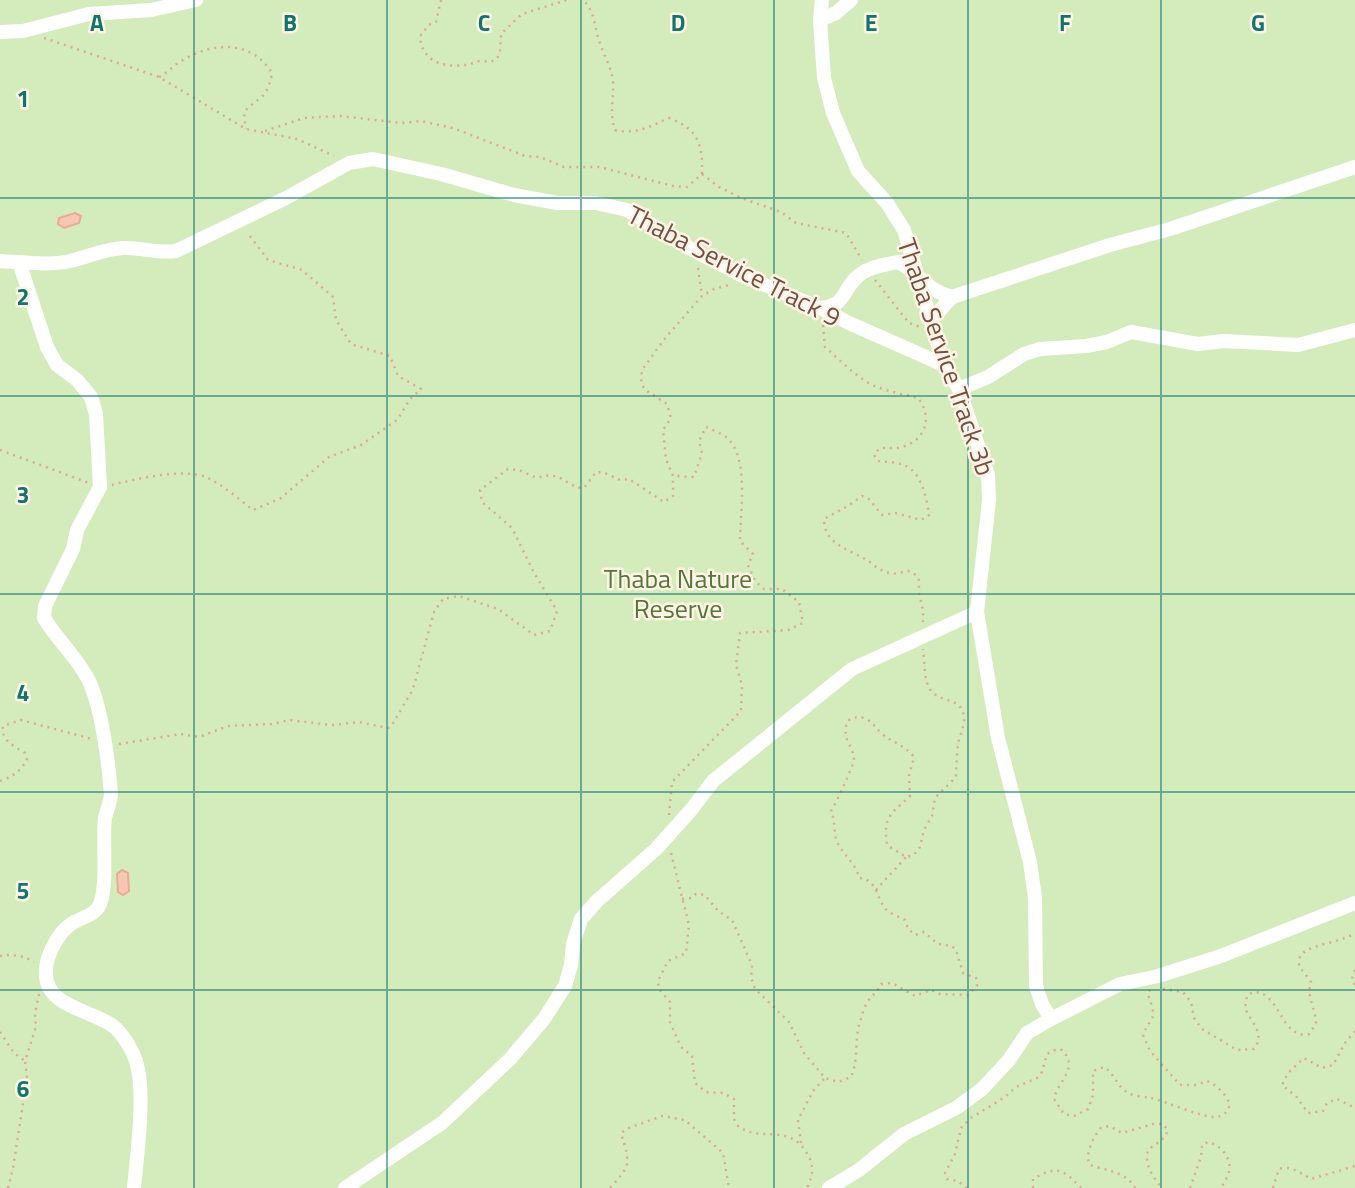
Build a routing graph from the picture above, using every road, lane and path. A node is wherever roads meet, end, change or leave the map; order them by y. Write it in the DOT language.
graph roads {
  1 [pos="196,0"];
  2 [pos="441,0"];
  3 [pos="567,0"];
  4 [pos="583,0"];
  5 [pos="822,0"];
  6 [pos="851,0"];
  7 [pos="820,20"];
  8 [pos="23,31"];
  9 [pos="0,32"];
  10 [pos="159,77"];
  11 [pos="246,129"];
  12 [pos="265,131"];
  13 [pos="336,157"];
  14 [pos="1355,167"];
  15 [pos="702,174"];
  16 [pos="241,220"];
  17 [pos="0,261"];
  18 [pos="19,262"];
  19 [pos="696,265"];
  20 [pos="867,271"];
  21 [pos="917,273"];
  22 [pos="750,279"];
  23 [pos="702,296"];
  24 [pos="952,297"];
  25 [pos="820,308"];
  26 [pos="932,319"];
  27 [pos="1355,330"];
  28 [pos="936,334"];
  29 [pos="944,365"];
  30 [pos="959,389"];
  31 [pos="0,450"];
  32 [pos="673,476"];
  33 [pos="100,488"];
  34 [pos="977,612"];
  35 [pos="921,638"];
  36 [pos="103,742"];
  37 [pos="0,781"];
  38 [pos="667,836"];
  39 [pos="906,858"];
  40 [pos="876,890"];
  41 [pos="682,899"];
  42 [pos="1355,903"];
  43 [pos="1355,933"];
  44 [pos="0,956"];
  45 [pos="1355,970"];
  46 [pos="47,976"];
  47 [pos="1355,985"];
  48 [pos="1051,1019"];
  49 [pos="1355,1031"];
  50 [pos="0,1032"];
  51 [pos="25,1061"];
  52 [pos="825,1078"];
  53 [pos="1355,1108"];
  54 [pos="801,1143"];
  55 [pos="1355,1166"];
  56 [pos="812,1179"];
  57 [pos="8,1188"];
  58 [pos="134,1188"];
  59 [pos="345,1188"];
  60 [pos="610,1188"];
  61 [pos="729,1188"];
  62 [pos="807,1188"];
  63 [pos="817,1188"];
  64 [pos="829,1188"];
  65 [pos="967,1188"];
  66 [pos="1033,1188"];
  67 [pos="1081,1188"];
  68 [pos="1135,1188"];
  69 [pos="1162,1188"];
  70 [pos="1190,1188"];
  71 [pos="1222,1188"];
  72 [pos="1273,1188"];
  1 -- 8 [label="street"];
  2 -- 3 [label="path"];
  4 -- 15 [label="path"];
  5 -- 7 [label="street, Thaba Service Track 3b"];
  6 -- 7 [label="street"];
  7 -- 21 [label="street, Thaba Service Track 3b"];
  8 -- 9 [label="street"];
  8 -- 10 [label="path"];
  10 -- 11 [label="path"];
  10 -- 11 [label="path"];
  11 -- 12 [label="path"];
  12 -- 13 [label="path"];
  12 -- 15 [label="path"];
  14 -- 24 [label="street"];
  15 -- 20 [label="path"];
  16 -- 18 [label="street, Thaba Service Track 9"];
  16 -- 22 [label="street, Thaba Service Track 9"];
  16 -- 33 [label="path"];
  17 -- 18 [label="street, Thaba Service Track 9"];
  18 -- 33 [label="street"];
  19 -- 23 [label="path"];
  20 -- 21 [label="street"];
  20 -- 25 [label="street"];
  20 -- 28 [label="path"];
  21 -- 24 [label="street"];
  21 -- 26 [label="street, Thaba Service Track 3b"];
  22 -- 23 [label="path"];
  22 -- 25 [label="street, Thaba Service Track 9"];
  23 -- 32 [label="path"];
  24 -- 26 [label="street"];
  25 -- 29 [label="street, Thaba Service Track 9"];
  25 -- 35 [label="path"];
  26 -- 28 [label="street, Thaba Service Track 3b"];
  27 -- 30 [label="street"];
  28 -- 29 [label="street, Thaba Service Track 3b"];
  29 -- 30 [label="street, Thaba Service Track 3b"];
  30 -- 34 [label="street, Thaba Service Track 3b"];
  31 -- 33 [label="path"];
  32 -- 36 [label="path"];
  32 -- 38 [label="path"];
  33 -- 36 [label="street"];
  34 -- 35 [label="street"];
  34 -- 48 [label="street, Thaba Service Track 3b"];
  35 -- 38 [label="street"];
  35 -- 39 [label="path"];
  36 -- 37 [label="path"];
  36 -- 46 [label="street"];
  38 -- 41 [label="path"];
  38 -- 59 [label="street"];
  39 -- 40 [label="path"];
  39 -- 40 [label="path"];
  40 -- 52 [label="path"];
  41 -- 52 [label="path"];
  41 -- 54 [label="path"];
  42 -- 48 [label="street"];
  43 -- 65 [label="path"];
  44 -- 46 [label="path"];
  45 -- 47 [label="path"];
  46 -- 51 [label="path"];
  46 -- 58 [label="street"];
  48 -- 64 [label="street"];
  49 -- 53 [label="path"];
  50 -- 51 [label="path"];
  51 -- 57 [label="path"];
  52 -- 54 [label="path"];
  54 -- 56 [label="path"];
  55 -- 72 [label="path"];
  56 -- 62 [label="path"];
  56 -- 63 [label="path"];
  60 -- 61 [label="path"];
  66 -- 67 [label="path"];
  68 -- 69 [label="path"];
  70 -- 71 [label="path"];
}
